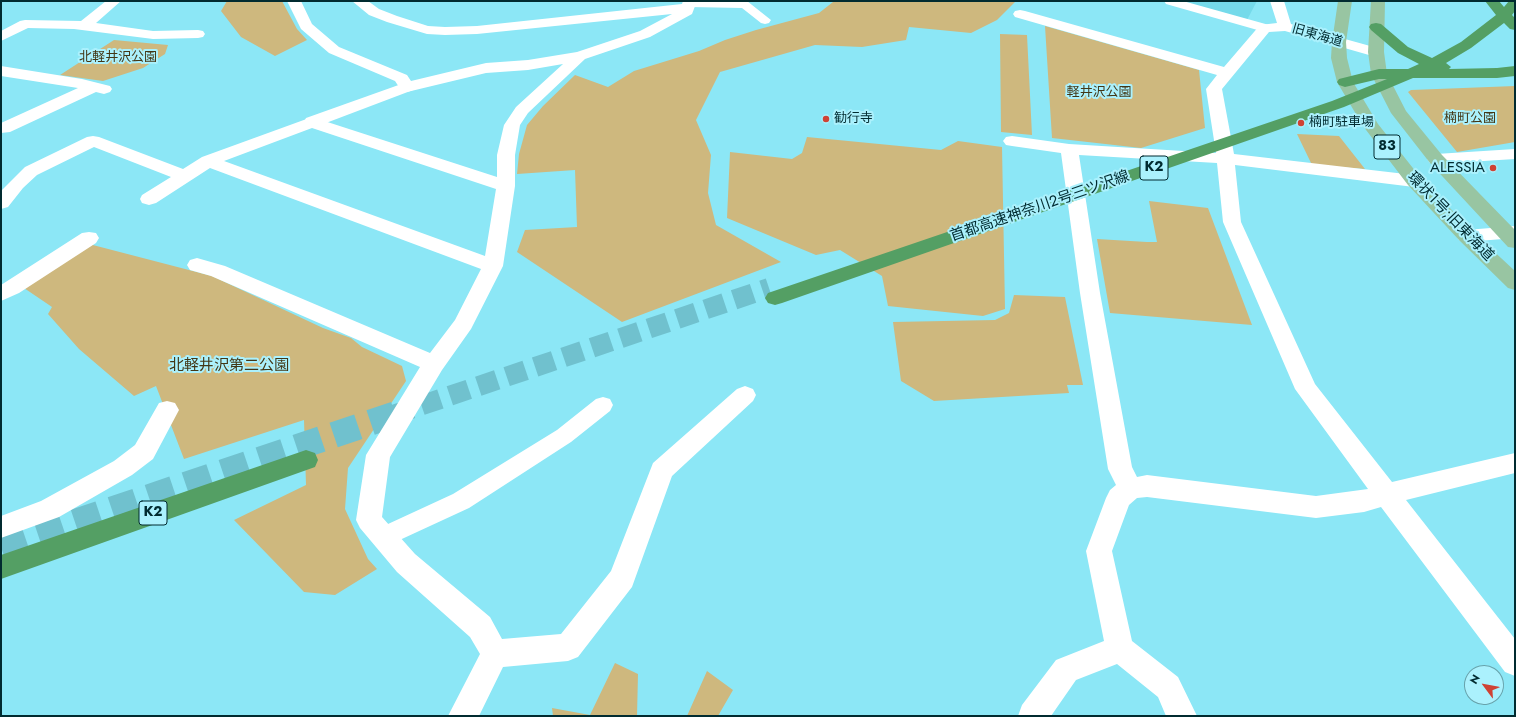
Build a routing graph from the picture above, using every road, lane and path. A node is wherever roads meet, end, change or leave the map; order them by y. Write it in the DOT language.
graph roads {
  1 [pos="114,1"];
  2 [pos="294,1"];
  3 [pos="358,1"];
  4 [pos="1170,1"];
  5 [pos="1277,1"];
  6 [pos="1345,1"];
  7 [pos="1378,1"];
  8 [pos="1492,1"];
  9 [pos="1501,1"];
  10 [pos="1515,3"];
  11 [pos="689,4"];
  12 [pos="1020,14"];
  13 [pos="765,20"];
  14 [pos="84,26"];
  15 [pos="1515,26"];
  16 [pos="1275,27"];
  17 [pos="1376,27"];
  18 [pos="198,34"];
  19 [pos="1,36"];
  20 [pos="1339,42"];
  21 [pos="1376,52"];
  22 [pos="580,56"];
  23 [pos="1,70"];
  24 [pos="1515,71"];
  25 [pos="1227,73"];
  26 [pos="1463,73"];
  27 [pos="1378,74"];
  28 [pos="1345,82"];
  29 [pos="407,87"];
  30 [pos="312,122"];
  31 [pos="1,128"];
  32 [pos="1012,141"];
  33 [pos="1069,149"];
  34 [pos="1515,154"];
  35 [pos="1225,159"];
  36 [pos="1436,159"];
  37 [pos="208,160"];
  38 [pos="184,176"];
  39 [pos="1414,181"];
  40 [pos="506,186"];
  41 [pos="149,199"];
  42 [pos="1,203"];
  43 [pos="1466,236"];
  44 [pos="1512,236"];
  45 [pos="89,238"];
  46 [pos="196,265"];
  47 [pos="493,266"];
  48 [pos="1515,283"];
  49 [pos="1,294"];
  50 [pos="434,364"];
  51 [pos="745,395"];
  52 [pos="603,405"];
  53 [pos="167,410"];
  54 [pos="306,460"];
  55 [pos="1515,463"];
  56 [pos="1131,488"];
  57 [pos="1386,494"];
  58 [pos="1,527"];
  59 [pos="383,537"];
  60 [pos="1,566"];
  61 [pos="1120,649"];
  62 [pos="495,654"];
  63 [pos="1515,662"];
  64 [pos="463,716"];
  65 [pos="1033,716"];
  66 [pos="1182,716"];
  1 -- 14 [label="street"];
  2 -- 29 [label="street"];
  3 -- 11 [label="street"];
  4 -- 16 [label="lane"];
  5 -- 16 [label="street, 旧東海道"];
  6 -- 20 [label="main road, 83"];
  7 -- 17 [label="main road, 83"];
  8 -- 15 [label="highway"];
  9 -- 10 [label="highway, 首都高速神奈川2号三ツ沢線 / K2"];
  11 -- 13 [label="lane"];
  11 -- 22 [label="street"];
  12 -- 25 [label="street"];
  14 -- 18 [label="street"];
  14 -- 19 [label="street"];
  16 -- 20 [label="street, 旧東海道"];
  16 -- 25 [label="street"];
  17 -- 21 [label="main road, 83"];
  17 -- 26 [label="highway"];
  20 -- 21 [label="street, 旧東海道"];
  20 -- 28 [label="main road, 環状1号;旧東海道 / 83"];
  21 -- 27 [label="main road, 環状1号;旧東海道 / 83"];
  22 -- 29 [label="street"];
  22 -- 40 [label="street"];
  23 -- 31 [label="street"];
  24 -- 26 [label="highway"];
  25 -- 35 [label="street"];
  26 -- 27 [label="highway"];
  27 -- 28 [label="highway"];
  27 -- 36 [label="main road, 環状1号;旧東海道 / 83"];
  28 -- 39 [label="main road, 環状1号;旧東海道 / 83"];
  29 -- 30 [label="street"];
  30 -- 37 [label="street"];
  30 -- 40 [label="street"];
  32 -- 33 [label="street"];
  33 -- 35 [label="street"];
  33 -- 56 [label="street"];
  34 -- 36 [label="street"];
  35 -- 39 [label="street"];
  35 -- 57 [label="street"];
  36 -- 44 [label="main road, 環状1号;旧東海道 / 83"];
  37 -- 38 [label="street"];
  37 -- 47 [label="street"];
  38 -- 41 [label="street"];
  38 -- 42 [label="street"];
  39 -- 43 [label="main road, 環状1号;旧東海道 / 83"];
  40 -- 47 [label="street"];
  43 -- 44 [label="street"];
  43 -- 48 [label="main road, 環状1号;旧東海道 / 83"];
  45 -- 49 [label="street"];
  46 -- 50 [label="street"];
  47 -- 50 [label="street"];
  50 -- 59 [label="street"];
  51 -- 62 [label="street"];
  52 -- 59 [label="lane"];
  53 -- 58 [label="street"];
  54 -- 60 [label="highway, K2"];
  55 -- 57 [label="street"];
  56 -- 57 [label="street"];
  56 -- 61 [label="street"];
  57 -- 63 [label="street"];
  59 -- 62 [label="street"];
  61 -- 65 [label="street"];
  61 -- 66 [label="street"];
  62 -- 64 [label="street"];
}
